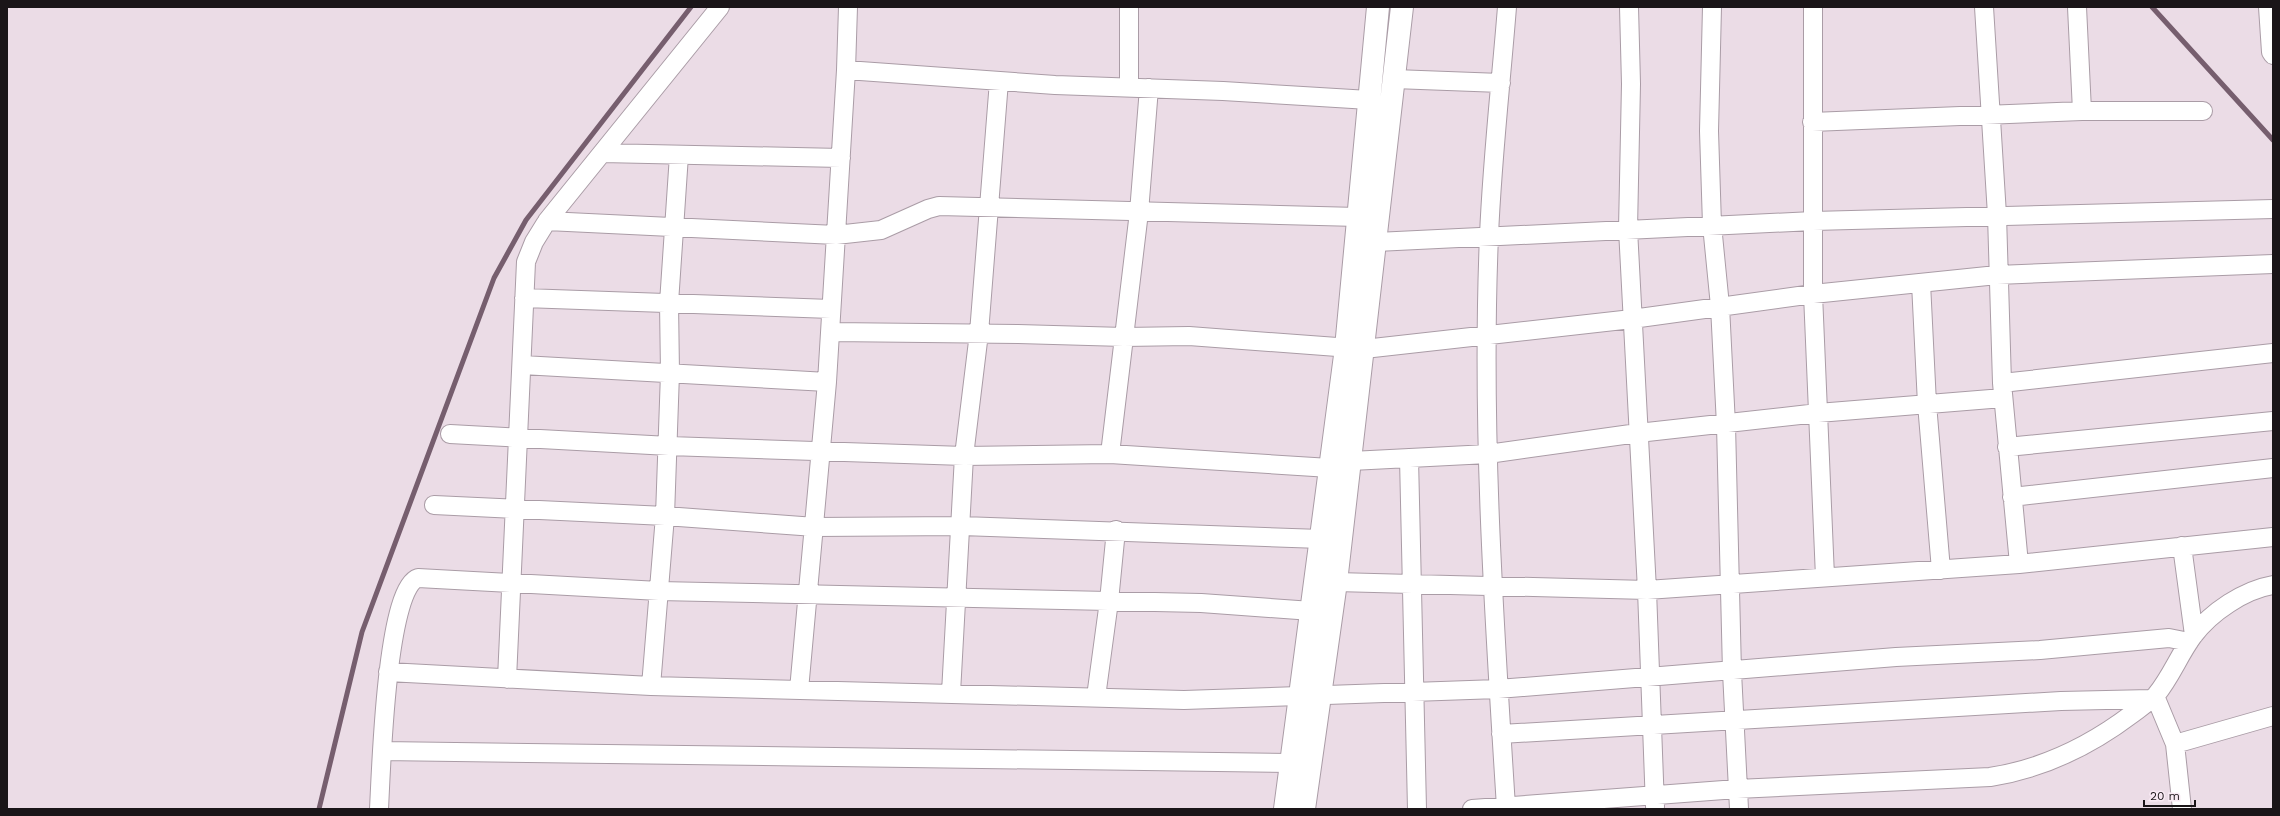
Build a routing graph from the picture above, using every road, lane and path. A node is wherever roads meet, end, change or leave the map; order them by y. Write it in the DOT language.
graph roads {
  1 [pos="720,7"];
  2 [pos="848,7"];
  3 [pos="1129,7"];
  4 [pos="1378,7"];
  5 [pos="1402,7"];
  6 [pos="1507,7"];
  7 [pos="1629,7"];
  8 [pos="1712,7"];
  9 [pos="1814,7"];
  10 [pos="1984,7"];
  11 [pos="2077,7"];
  12 [pos="2268,7"];
  13 [pos="2273,55"];
  14 [pos="846,70"];
  15 [pos="1394,79"];
  16 [pos="1000,81"];
  17 [pos="1501,83"];
  18 [pos="1129,87"];
  19 [pos="1149,88"];
  20 [pos="1369,100"];
  21 [pos="2082,111"];
  22 [pos="2203,111"];
  23 [pos="1991,114"];
  24 [pos="1812,122"];
  25 [pos="602,153"];
  26 [pos="678,155"];
  27 [pos="841,158"];
  28 [pos="991,207"];
  29 [pos="2273,209"];
  30 [pos="1139,212"];
  31 [pos="1997,215"];
  32 [pos="1358,217"];
  33 [pos="547,221"];
  34 [pos="1813,221"];
  35 [pos="1712,225"];
  36 [pos="674,227"];
  37 [pos="1628,228"];
  38 [pos="836,235"];
  39 [pos="1489,236"];
  40 [pos="1376,242"];
  41 [pos="2273,264"];
  42 [pos="1997,274"];
  43 [pos="1921,283"];
  44 [pos="1813,294"];
  45 [pos="524,298"];
  46 [pos="669,303"];
  47 [pos="1720,306"];
  48 [pos="830,309"];
  49 [pos="1632,319"];
  50 [pos="830,332"];
  51 [pos="979,333"];
  52 [pos="1488,335"];
  53 [pos="1124,337"];
  54 [pos="1355,349"];
  55 [pos="2273,353"];
  56 [pos="522,365"];
  57 [pos="670,373"];
  58 [pos="827,382"];
  59 [pos="2002,390"];
  60 [pos="1927,404"];
  61 [pos="1818,413"];
  62 [pos="2273,421"];
  63 [pos="1726,425"];
  64 [pos="1638,433"];
  65 [pos="450,434"];
  66 [pos="519,439"];
  67 [pos="668,446"];
  68 [pos="2007,447"];
  69 [pos="822,451"];
  70 [pos="1110,454"];
  71 [pos="1488,454"];
  72 [pos="964,456"];
  73 [pos="1409,458"];
  74 [pos="1351,461"];
  75 [pos="1330,468"];
  76 [pos="2273,468"];
  77 [pos="2012,497"];
  78 [pos="434,505"];
  79 [pos="515,510"];
  80 [pos="665,516"];
  81 [pos="962,526"];
  82 [pos="815,527"];
  83 [pos="1116,530"];
  84 [pos="2273,537"];
  85 [pos="1321,539"];
  86 [pos="2182,546"];
  87 [pos="2019,564"];
  88 [pos="1941,570"];
  89 [pos="1825,577"];
  90 [pos="1336,582"];
  91 [pos="512,583"];
  92 [pos="1413,584"];
  93 [pos="1729,584"];
  94 [pos="2273,585"];
  95 [pos="1492,586"];
  96 [pos="1647,590"];
  97 [pos="660,591"];
  98 [pos="809,596"];
  99 [pos="956,597"];
  100 [pos="1109,601"];
  101 [pos="1312,611"];
  102 [pos="2192,638"];
  103 [pos="388,672"];
  104 [pos="1732,672"];
  105 [pos="1650,677"];
  106 [pos="506,679"];
  107 [pos="651,686"];
  108 [pos="1498,689"];
  109 [pos="799,690"];
  110 [pos="1414,692"];
  111 [pos="951,693"];
  112 [pos="1321,696"];
  113 [pos="1096,697"];
  114 [pos="1300,697"];
  115 [pos="2153,698"];
  116 [pos="2273,716"];
  117 [pos="1734,721"];
  118 [pos="1652,727"];
  119 [pos="1501,734"];
  120 [pos="2174,744"];
  121 [pos="382,751"];
  122 [pos="1291,763"];
  123 [pos="1738,790"];
  124 [pos="1655,803"];
  125 [pos="1517,807"];
  126 [pos="379,809"];
  127 [pos="1285,809"];
  128 [pos="1304,809"];
  129 [pos="1417,809"];
  130 [pos="1472,809"];
  131 [pos="1739,809"];
  132 [pos="2182,809"];
  1 -- 25 [label="street"];
  2 -- 14 [label="street"];
  3 -- 18 [label="street"];
  4 -- 20 [label="main road"];
  5 -- 15 [label="main road"];
  6 -- 17 [label="street"];
  7 -- 37 [label="street"];
  8 -- 35 [label="street"];
  9 -- 24 [label="street"];
  10 -- 23 [label="street"];
  11 -- 21 [label="street"];
  12 -- 13 [label="street"];
  14 -- 16 [label="street"];
  14 -- 27 [label="street"];
  15 -- 17 [label="street"];
  15 -- 40 [label="main road"];
  16 -- 18 [label="street"];
  16 -- 28 [label="street"];
  17 -- 39 [label="street"];
  18 -- 19 [label="street"];
  19 -- 20 [label="street"];
  19 -- 30 [label="street"];
  20 -- 32 [label="main road"];
  21 -- 22 [label="street"];
  21 -- 23 [label="street"];
  23 -- 24 [label="street"];
  23 -- 31 [label="street"];
  24 -- 34 [label="street"];
  25 -- 26 [label="street"];
  25 -- 33 [label="street"];
  26 -- 27 [label="street"];
  26 -- 36 [label="street"];
  27 -- 38 [label="street"];
  28 -- 30 [label="street"];
  28 -- 38 [label="street"];
  28 -- 51 [label="street"];
  29 -- 31 [label="street"];
  30 -- 32 [label="street"];
  30 -- 53 [label="street"];
  31 -- 34 [label="street"];
  31 -- 42 [label="street"];
  32 -- 54 [label="main road"];
  33 -- 36 [label="street"];
  33 -- 45 [label="street"];
  34 -- 35 [label="street"];
  34 -- 44 [label="street"];
  35 -- 37 [label="street"];
  35 -- 47 [label="street"];
  36 -- 38 [label="street"];
  36 -- 46 [label="street"];
  37 -- 39 [label="street"];
  37 -- 49 [label="street"];
  38 -- 48 [label="street"];
  39 -- 40 [label="street"];
  39 -- 52 [label="street"];
  40 -- 54 [label="main road"];
  41 -- 42 [label="street"];
  42 -- 43 [label="street"];
  42 -- 59 [label="street"];
  43 -- 44 [label="street"];
  43 -- 60 [label="street"];
  44 -- 47 [label="street"];
  44 -- 61 [label="street"];
  45 -- 46 [label="street"];
  45 -- 56 [label="street"];
  46 -- 48 [label="street"];
  46 -- 57 [label="street"];
  47 -- 49 [label="street"];
  47 -- 63 [label="street"];
  48 -- 50 [label="street"];
  49 -- 52 [label="street"];
  49 -- 64 [label="street"];
  50 -- 51 [label="street"];
  50 -- 58 [label="street"];
  51 -- 53 [label="street"];
  51 -- 72 [label="street"];
  52 -- 54 [label="street"];
  52 -- 71 [label="street"];
  53 -- 54 [label="street"];
  53 -- 70 [label="street"];
  54 -- 74 [label="main road"];
  54 -- 75 [label="main road"];
  55 -- 59 [label="street"];
  56 -- 57 [label="street"];
  56 -- 66 [label="street"];
  57 -- 58 [label="street"];
  57 -- 67 [label="street"];
  58 -- 69 [label="street"];
  59 -- 60 [label="street"];
  59 -- 68 [label="street"];
  60 -- 61 [label="street"];
  60 -- 88 [label="street"];
  61 -- 63 [label="street"];
  61 -- 89 [label="street"];
  62 -- 68 [label="street"];
  63 -- 64 [label="street"];
  63 -- 93 [label="street"];
  64 -- 71 [label="street"];
  64 -- 96 [label="street"];
  65 -- 66 [label="street"];
  66 -- 67 [label="street"];
  66 -- 79 [label="street"];
  67 -- 69 [label="street"];
  67 -- 80 [label="street"];
  68 -- 77 [label="street"];
  69 -- 72 [label="street"];
  69 -- 82 [label="street"];
  70 -- 72 [label="street"];
  70 -- 75 [label="street"];
  71 -- 73 [label="street"];
  71 -- 95 [label="street"];
  72 -- 81 [label="street"];
  73 -- 74 [label="street"];
  73 -- 92 [label="street"];
  74 -- 90 [label="main road"];
  75 -- 85 [label="main road"];
  76 -- 77 [label="street"];
  77 -- 87 [label="street"];
  78 -- 79 [label="street"];
  79 -- 80 [label="street"];
  79 -- 91 [label="street"];
  80 -- 82 [label="street"];
  80 -- 97 [label="street"];
  81 -- 82 [label="street"];
  81 -- 83 [label="street"];
  81 -- 99 [label="street"];
  82 -- 98 [label="street"];
  83 -- 85 [label="street"];
  83 -- 100 [label="street"];
  84 -- 86 [label="street"];
  85 -- 101 [label="main road"];
  86 -- 87 [label="street"];
  86 -- 102 [label="street"];
  87 -- 88 [label="street"];
  88 -- 89 [label="street"];
  89 -- 93 [label="street"];
  90 -- 92 [label="street"];
  90 -- 112 [label="main road"];
  91 -- 97 [label="street"];
  91 -- 103 [label="street"];
  91 -- 106 [label="street"];
  92 -- 95 [label="street"];
  92 -- 110 [label="street"];
  93 -- 96 [label="street"];
  93 -- 104 [label="street"];
  94 -- 102 [label="street"];
  95 -- 96 [label="street"];
  95 -- 108 [label="street"];
  96 -- 105 [label="street"];
  97 -- 98 [label="street"];
  97 -- 107 [label="street"];
  98 -- 99 [label="street"];
  98 -- 109 [label="street"];
  99 -- 100 [label="street"];
  99 -- 111 [label="street"];
  100 -- 101 [label="street"];
  100 -- 113 [label="street"];
  101 -- 114 [label="main road"];
  102 -- 104 [label="street"];
  102 -- 115 [label="street"];
  103 -- 106 [label="street"];
  103 -- 121 [label="street"];
  104 -- 105 [label="street"];
  104 -- 117 [label="street"];
  105 -- 108 [label="street"];
  105 -- 118 [label="street"];
  106 -- 107 [label="street"];
  107 -- 109 [label="street"];
  108 -- 110 [label="street"];
  108 -- 119 [label="street"];
  109 -- 111 [label="street"];
  110 -- 112 [label="street"];
  110 -- 129 [label="street"];
  111 -- 113 [label="street"];
  112 -- 114 [label="street"];
  112 -- 128 [label="main road"];
  113 -- 114 [label="street"];
  114 -- 122 [label="main road"];
  115 -- 117 [label="street"];
  115 -- 120 [label="street"];
  115 -- 123 [label="street"];
  116 -- 120 [label="street"];
  117 -- 118 [label="street"];
  117 -- 123 [label="street"];
  118 -- 119 [label="street"];
  118 -- 124 [label="street"];
  119 -- 125 [label="street"];
  120 -- 132 [label="street"];
  121 -- 122 [label="street"];
  121 -- 126 [label="street"];
  122 -- 127 [label="main road"];
  123 -- 124 [label="street"];
  123 -- 131 [label="street"];
  124 -- 125 [label="street"];
  125 -- 130 [label="street"];
}
